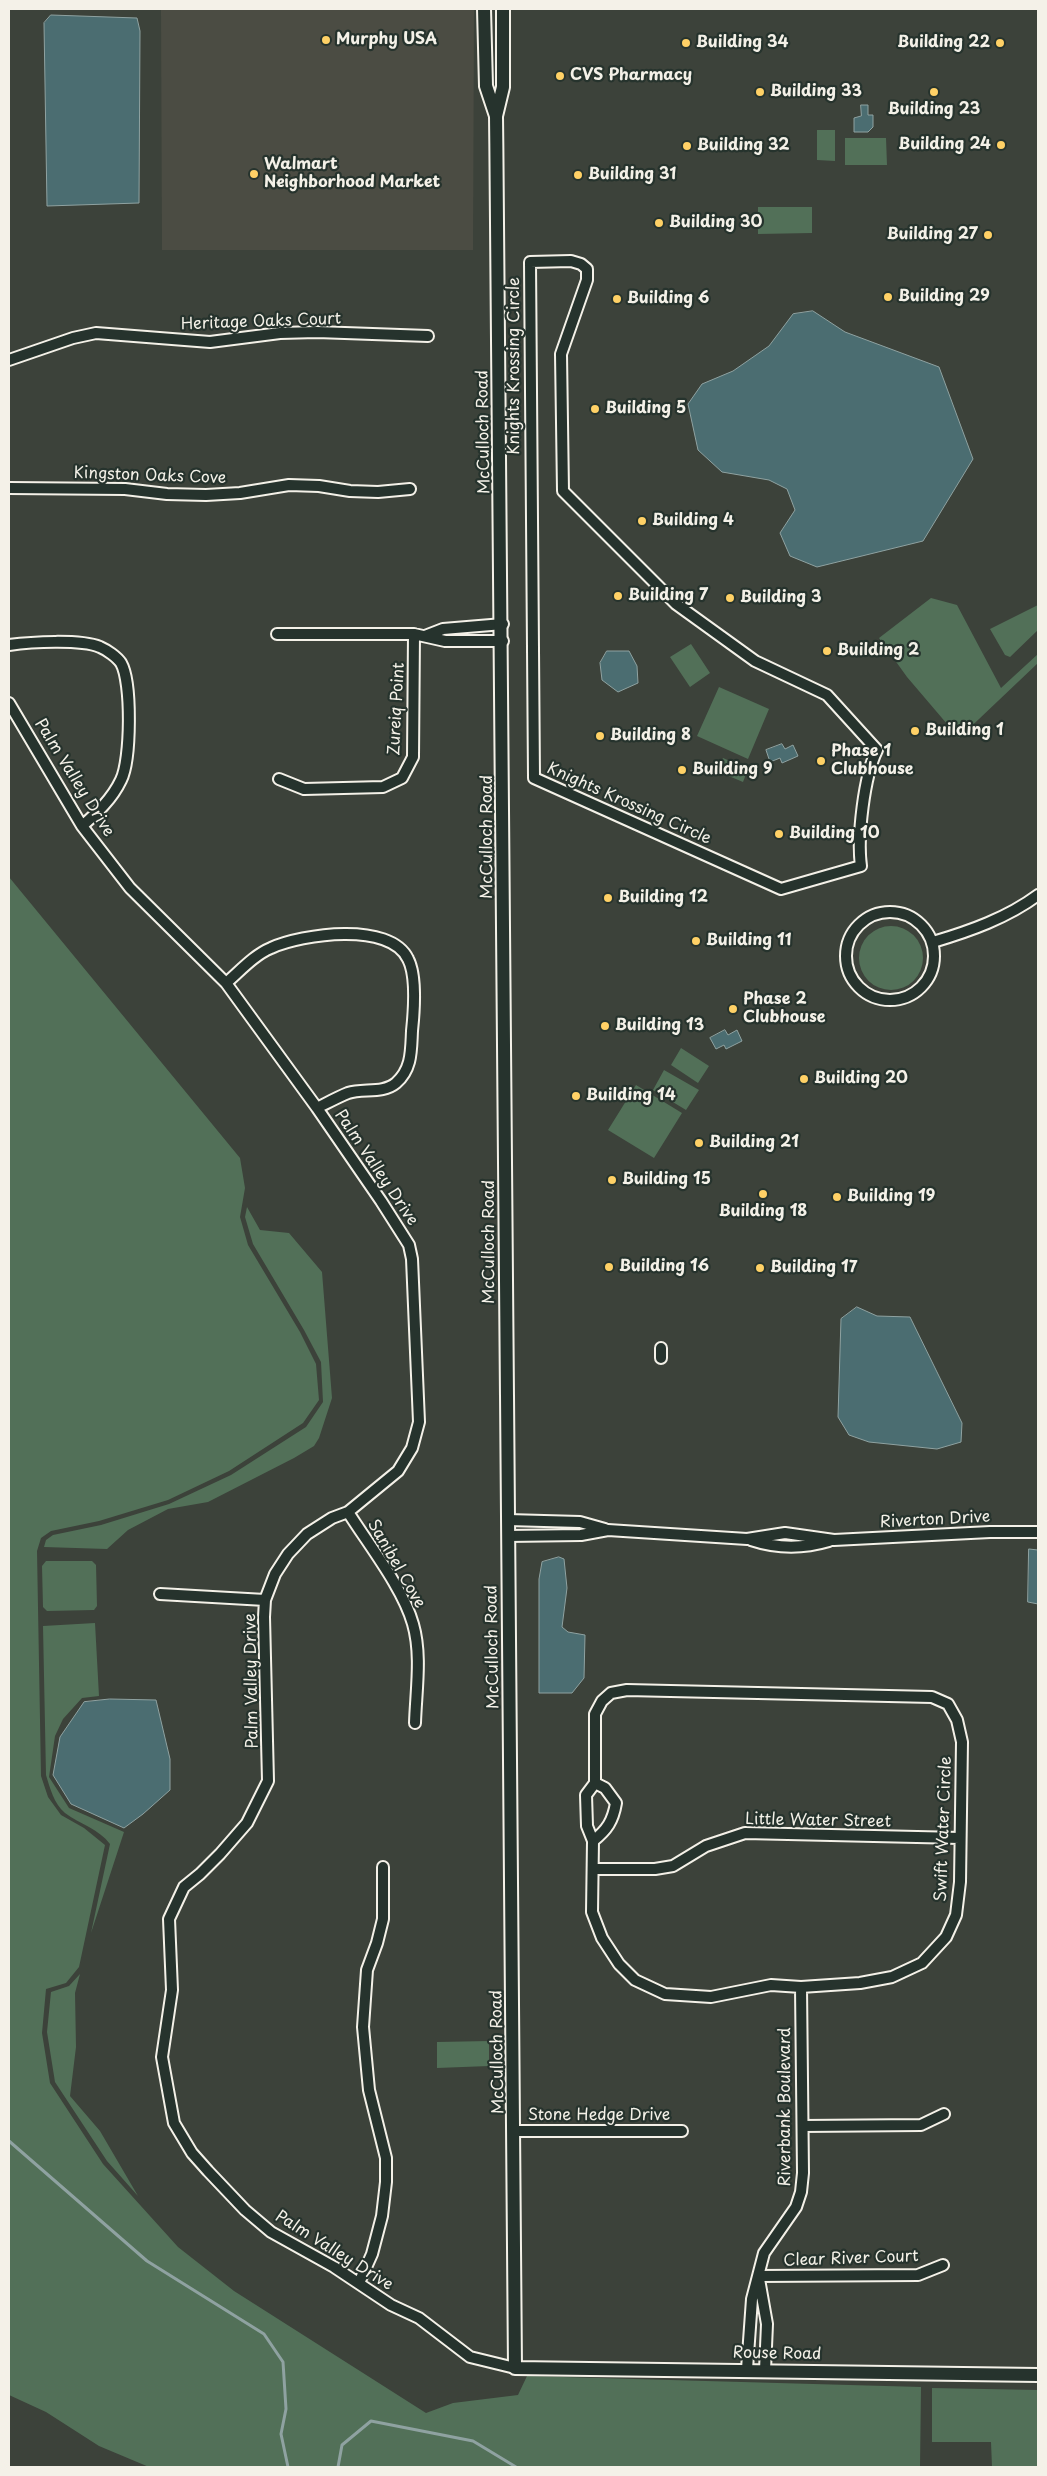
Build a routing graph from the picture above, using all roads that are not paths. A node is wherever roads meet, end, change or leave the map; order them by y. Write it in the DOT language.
graph roads {
  1 [pos="484,9"];
  2 [pos="503,9"];
  3 [pos="496,116"];
  4 [pos="428,336"];
  5 [pos="9,360"];
  6 [pos="9,488"];
  7 [pos="410,489"];
  8 [pos="502,624"];
  9 [pos="462,627"];
  10 [pos="277,634"];
  11 [pos="414,634"];
  12 [pos="425,636"];
  13 [pos="503,640"];
  14 [pos="462,641"];
  15 [pos="9,645"];
  16 [pos="9,703"];
  17 [pos="279,779"];
  18 [pos="82,826"];
  19 [pos="848,871"];
  20 [pos="1038,895"];
  21 [pos="933,942"];
  22 [pos="226,983"];
  23 [pos="317,1108"];
  24 [pos="348,1512"];
  25 [pos="508,1520"];
  26 [pos="608,1530"];
  27 [pos="1038,1532"];
  28 [pos="508,1536"];
  29 [pos="160,1594"];
  30 [pos="265,1600"];
  31 [pos="415,1723"];
  32 [pos="595,1783"];
  33 [pos="960,1838"];
  34 [pos="593,1841"];
  35 [pos="383,1867"];
  36 [pos="593,1869"];
  37 [pos="801,1987"];
  38 [pos="944,2114"];
  39 [pos="803,2126"];
  40 [pos="515,2131"];
  41 [pos="682,2131"];
  42 [pos="942,2265"];
  43 [pos="759,2276"];
  44 [pos="358,2283"];
  45 [pos="515,2368"];
  46 [pos="747,2370"];
  47 [pos="765,2370"];
  48 [pos="1038,2375"];
  1 -- 3 [label="street, McCulloch Road"];
  2 -- 3 [label="street, McCulloch Road"];
  3 -- 8 [label="street, McCulloch Road"];
  4 -- 5 [label="street, Heritage Oaks Court"];
  6 -- 7 [label="street, Kingston Oaks Cove"];
  8 -- 9 [label="street"];
  8 -- 13 [label="street, McCulloch Road"];
  9 -- 12 [label="street"];
  9 -- 14 [label="street"];
  10 -- 11 [label="street"];
  11 -- 12 [label="street"];
  11 -- 17 [label="street, Zureiq Point"];
  12 -- 14 [label="street"];
  13 -- 14 [label="street"];
  13 -- 25 [label="street, McCulloch Road"];
  15 -- 18 [label="street"];
  16 -- 18 [label="street, Palm Valley Drive"];
  18 -- 22 [label="street, Palm Valley Drive"];
  19 -- 19 [label="street, Knights Krossing Circle"];
  20 -- 21 [label="street"];
  21 -- 21 [label="street"];
  22 -- 23 [label="street, Palm Valley Drive"];
  22 -- 23 [label="street"];
  23 -- 24 [label="street, Palm Valley Drive"];
  24 -- 30 [label="street, Palm Valley Drive"];
  24 -- 31 [label="street, Sanibel Cove"];
  25 -- 26 [label="street, Riverton Drive"];
  25 -- 28 [label="street, McCulloch Road"];
  26 -- 27 [label="street, Riverton Drive"];
  26 -- 28 [label="street, Riverton Drive"];
  28 -- 40 [label="street, McCulloch Road"];
  29 -- 30 [label="street"];
  30 -- 44 [label="street, Palm Valley Drive"];
  32 -- 33 [label="street, Swift Water Circle"];
  32 -- 34 [label="street, Swift Water Circle"];
  32 -- 34 [label="street"];
  33 -- 36 [label="street, Little Water Street"];
  33 -- 37 [label="street, Swift Water Circle"];
  34 -- 36 [label="street, Swift Water Circle"];
  35 -- 44 [label="street"];
  36 -- 37 [label="street, Swift Water Circle"];
  37 -- 39 [label="street, Riverbank Boulevard"];
  38 -- 39 [label="street"];
  39 -- 43 [label="street, Riverbank Boulevard"];
  40 -- 41 [label="street, Stone Hedge Drive"];
  40 -- 45 [label="street, McCulloch Road"];
  42 -- 43 [label="street, Clear River Court"];
  43 -- 46 [label="street, Riverbank Boulevard"];
  43 -- 47 [label="street, Riverbank Boulevard"];
  44 -- 45 [label="street, Palm Valley Drive"];
  45 -- 46 [label="street, Rouse Road"];
  46 -- 47 [label="street, Rouse Road"];
  47 -- 48 [label="street, Rouse Road"];
}
